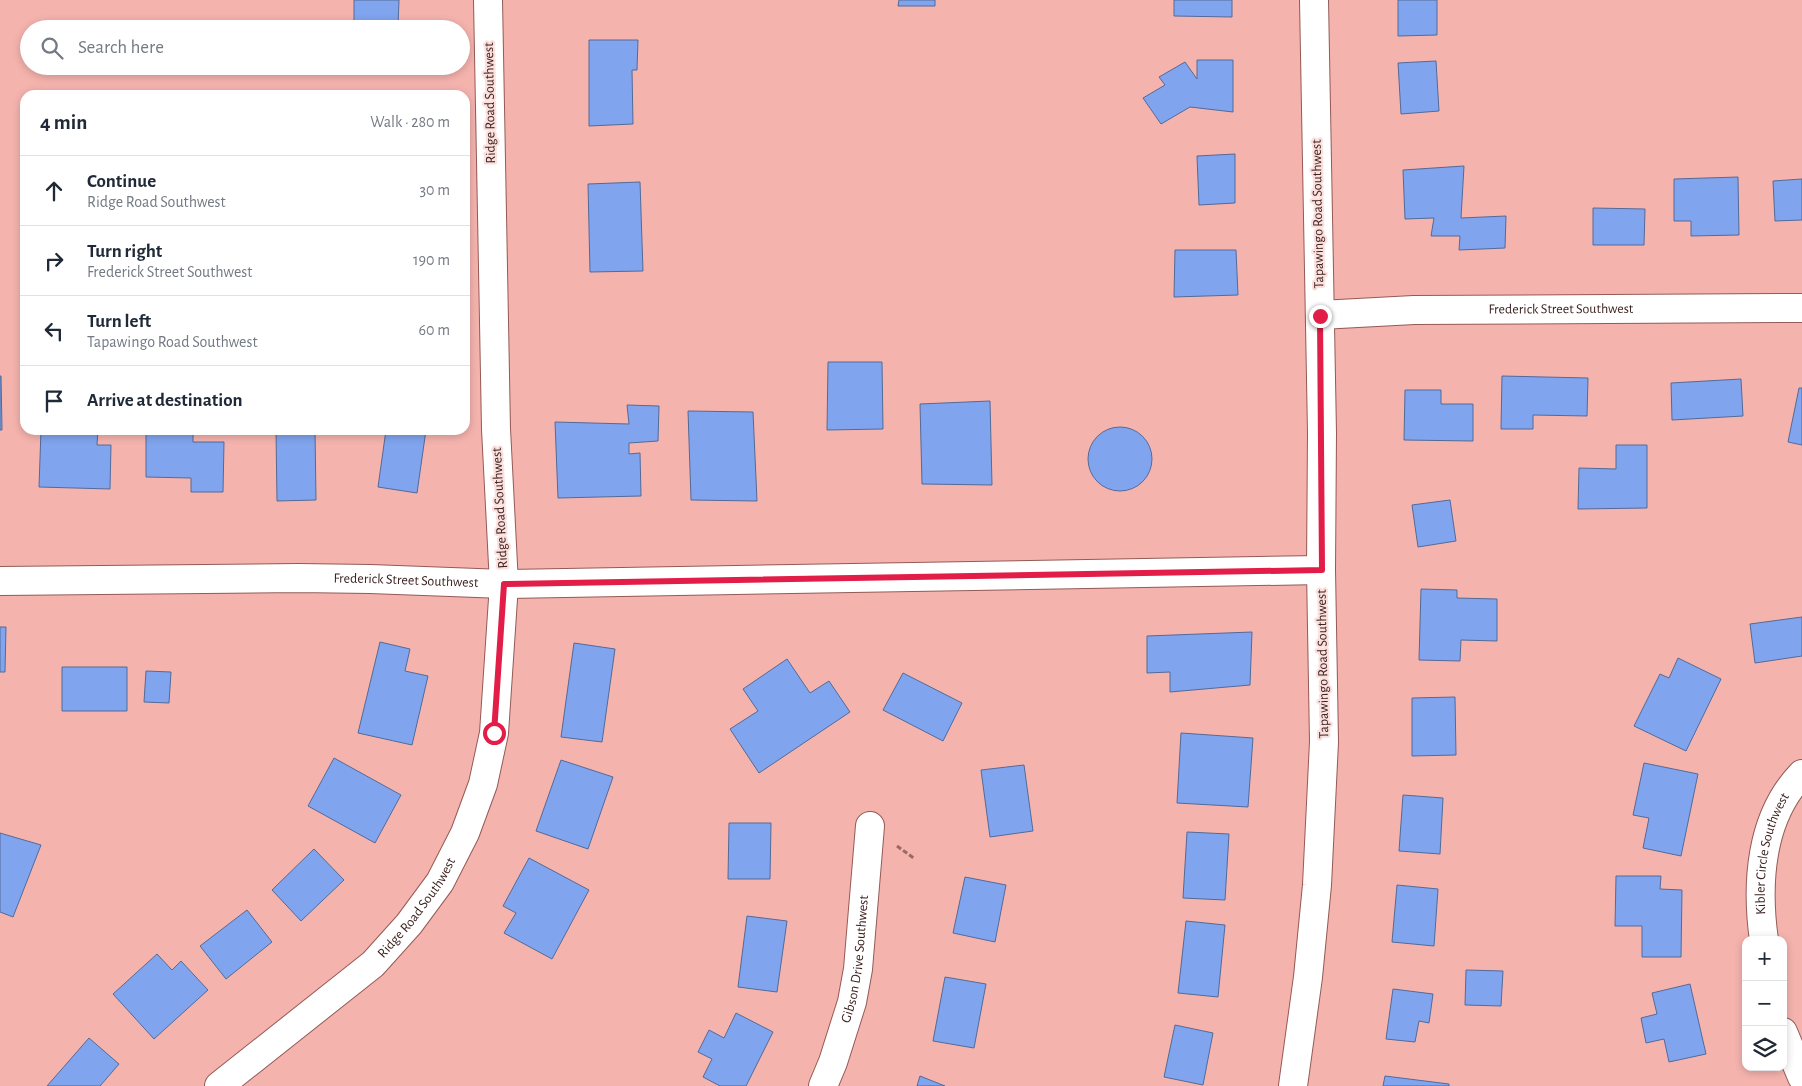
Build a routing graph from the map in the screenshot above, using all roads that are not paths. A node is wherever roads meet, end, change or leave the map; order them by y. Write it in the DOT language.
graph roads {
  1 [pos="488,0"];
  2 [pos="1314,0"];
  3 [pos="1802,308"];
  4 [pos="1320,316"];
  5 [pos="1322,570"];
  6 [pos="0,581"];
  7 [pos="504,584"];
  8 [pos="1802,774"];
  9 [pos="870,826"];
  10 [pos="1763,936"];
  11 [pos="1787,1041"];
  12 [pos="1802,1077"];
  13 [pos="219,1086"];
  14 [pos="823,1086"];
  15 [pos="1293,1086"];
  1 -- 7 [label="street, Ridge Road Southwest"];
  2 -- 4 [label="street, Tapawingo Road Southwest"];
  3 -- 4 [label="street, Frederick Street Southwest"];
  4 -- 5 [label="street, Tapawingo Road Southwest"];
  5 -- 7 [label="street, Frederick Street Southwest"];
  5 -- 15 [label="street, Tapawingo Road Southwest"];
  6 -- 7 [label="street, Frederick Street Southwest"];
  7 -- 13 [label="street, Ridge Road Southwest"];
  8 -- 10 [label="street, Kibler Circle Southwest"];
  9 -- 14 [label="street, Gibson Drive Southwest"];
  11 -- 12 [label="street"];
}
